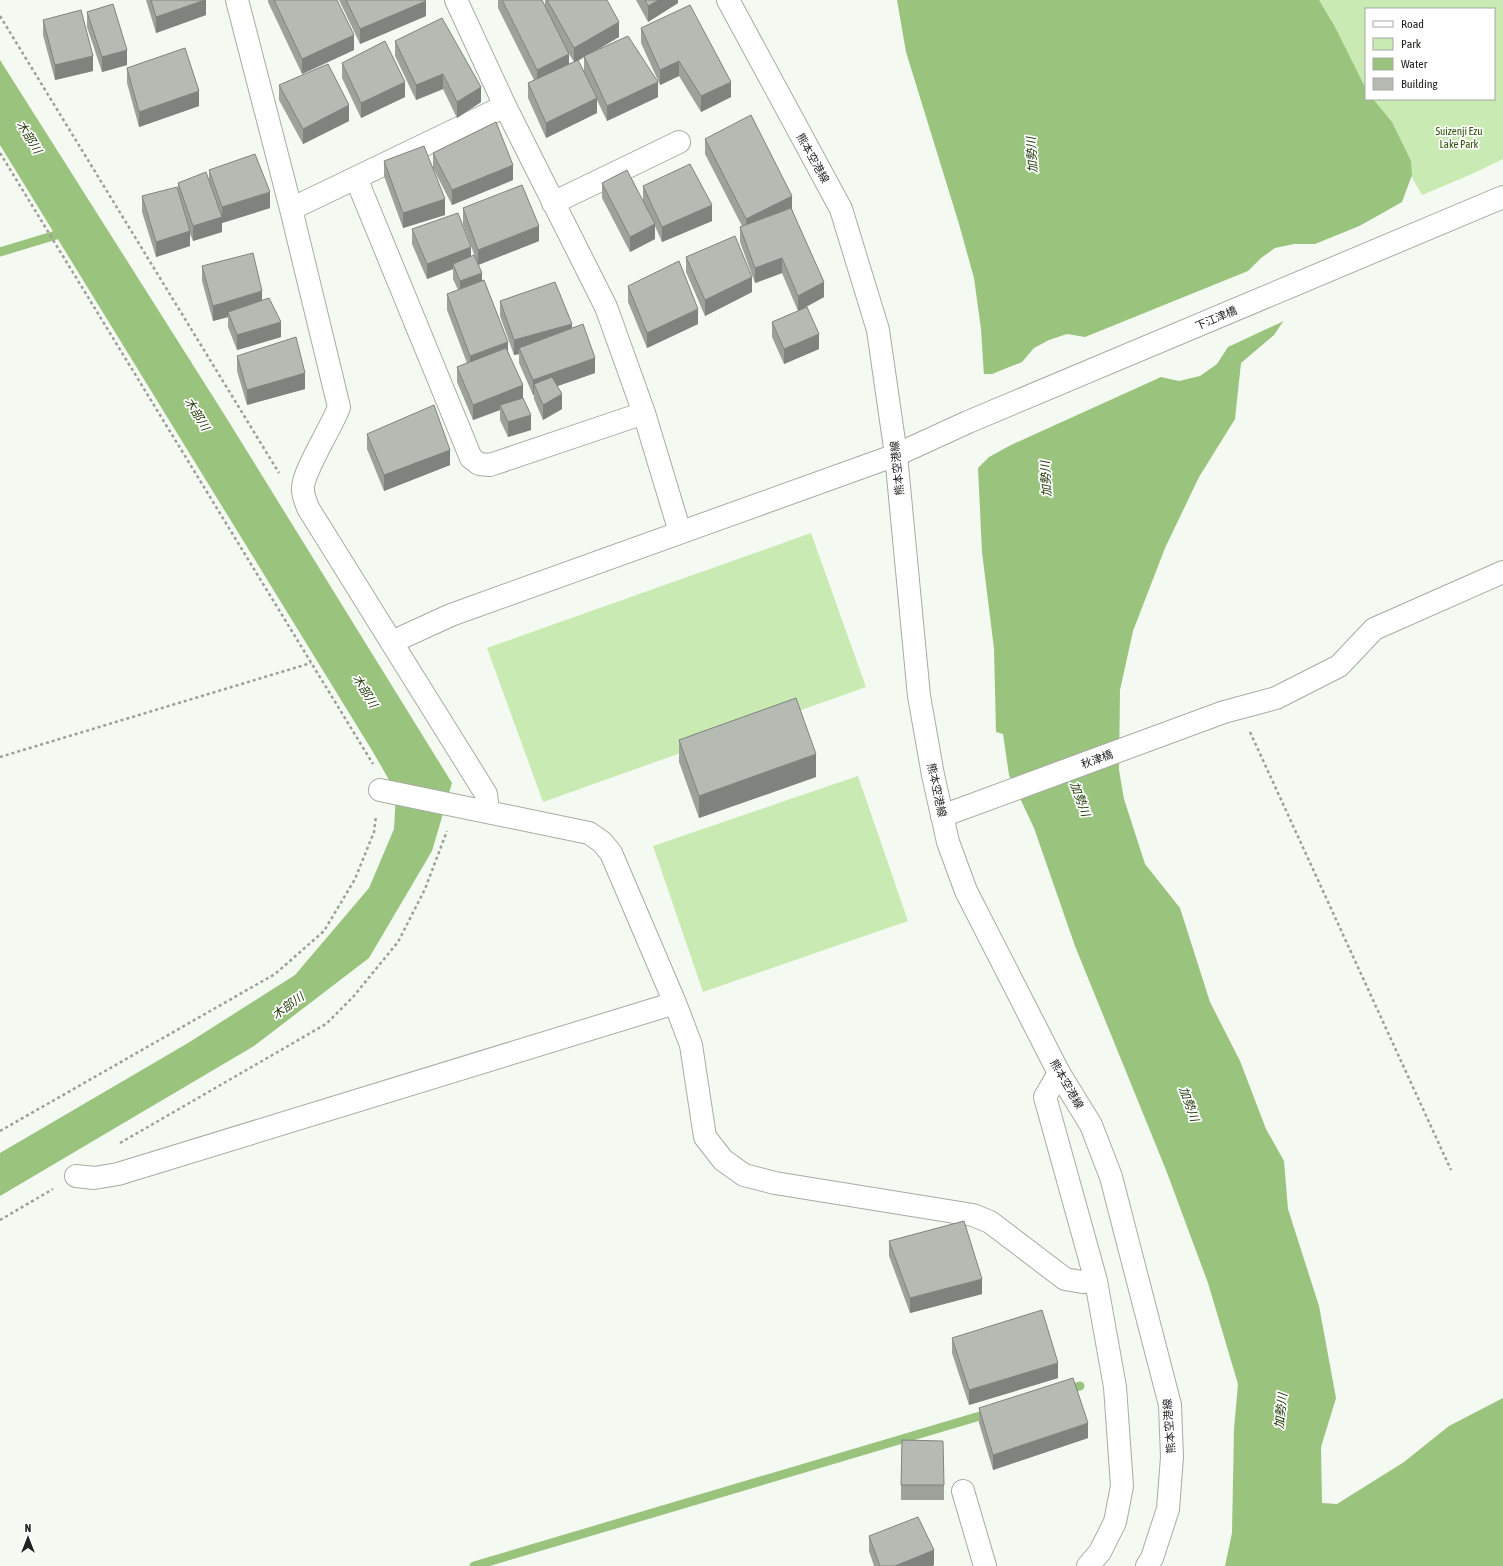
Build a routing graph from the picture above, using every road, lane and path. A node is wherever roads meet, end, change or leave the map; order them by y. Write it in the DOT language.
graph roads {
  1 [pos="237,0"];
  2 [pos="728,0"];
  3 [pos="461,2"];
  4 [pos="0,16"];
  5 [pos="506,106"];
  6 [pos="679,142"];
  7 [pos="0,153"];
  8 [pos="356,178"];
  9 [pos="1494,200"];
  10 [pos="553,203"];
  11 [pos="290,209"];
  12 [pos="644,413"];
  13 [pos="896,455"];
  14 [pos="302,489"];
  15 [pos="680,532"];
  16 [pos="1503,572"];
  17 [pos="392,642"];
  18 [pos="311,663"];
  19 [pos="1231,710"];
  20 [pos="0,757"];
  21 [pos="383,791"];
  22 [pos="456,807"];
  23 [pos="488,812"];
  24 [pos="942,816"];
  25 [pos="675,1003"];
  26 [pos="1059,1073"];
  27 [pos="0,1131"];
  28 [pos="117,1145"];
  29 [pos="1451,1170"];
  30 [pos="76,1176"];
  31 [pos="0,1220"];
  32 [pos="1096,1281"];
  33 [pos="962,1491"];
  34 [pos="985,1566"];
  35 [pos="1088,1566"];
  36 [pos="1147,1566"];
  1 -- 11 [label="street"];
  2 -- 13 [label="street, 熊本空港線"];
  3 -- 5 [label="street"];
  4 -- 14 [label="path"];
  5 -- 8 [label="street"];
  5 -- 10 [label="street"];
  6 -- 10 [label="street"];
  7 -- 18 [label="path"];
  8 -- 11 [label="street"];
  8 -- 12 [label="street"];
  9 -- 13 [label="street, 下江津橋"];
  10 -- 12 [label="street"];
  11 -- 14 [label="street"];
  12 -- 15 [label="street"];
  13 -- 15 [label="street, 下江津橋"];
  13 -- 24 [label="street, 熊本空港線"];
  14 -- 17 [label="street"];
  15 -- 17 [label="street, 下江津橋"];
  16 -- 19 [label="street, 秋津橋"];
  17 -- 23 [label="street"];
  18 -- 20 [label="path"];
  18 -- 21 [label="path"];
  19 -- 24 [label="street, 秋津橋"];
  19 -- 29 [label="path"];
  21 -- 22 [label="street"];
  21 -- 27 [label="path"];
  22 -- 23 [label="street"];
  22 -- 28 [label="path"];
  23 -- 25 [label="street"];
  24 -- 26 [label="street, 熊本空港線"];
  25 -- 30 [label="street"];
  25 -- 32 [label="street"];
  26 -- 32 [label="street"];
  26 -- 36 [label="street, 熊本空港線"];
  30 -- 31 [label="path"];
  32 -- 35 [label="street"];
  33 -- 34 [label="street"];
}
